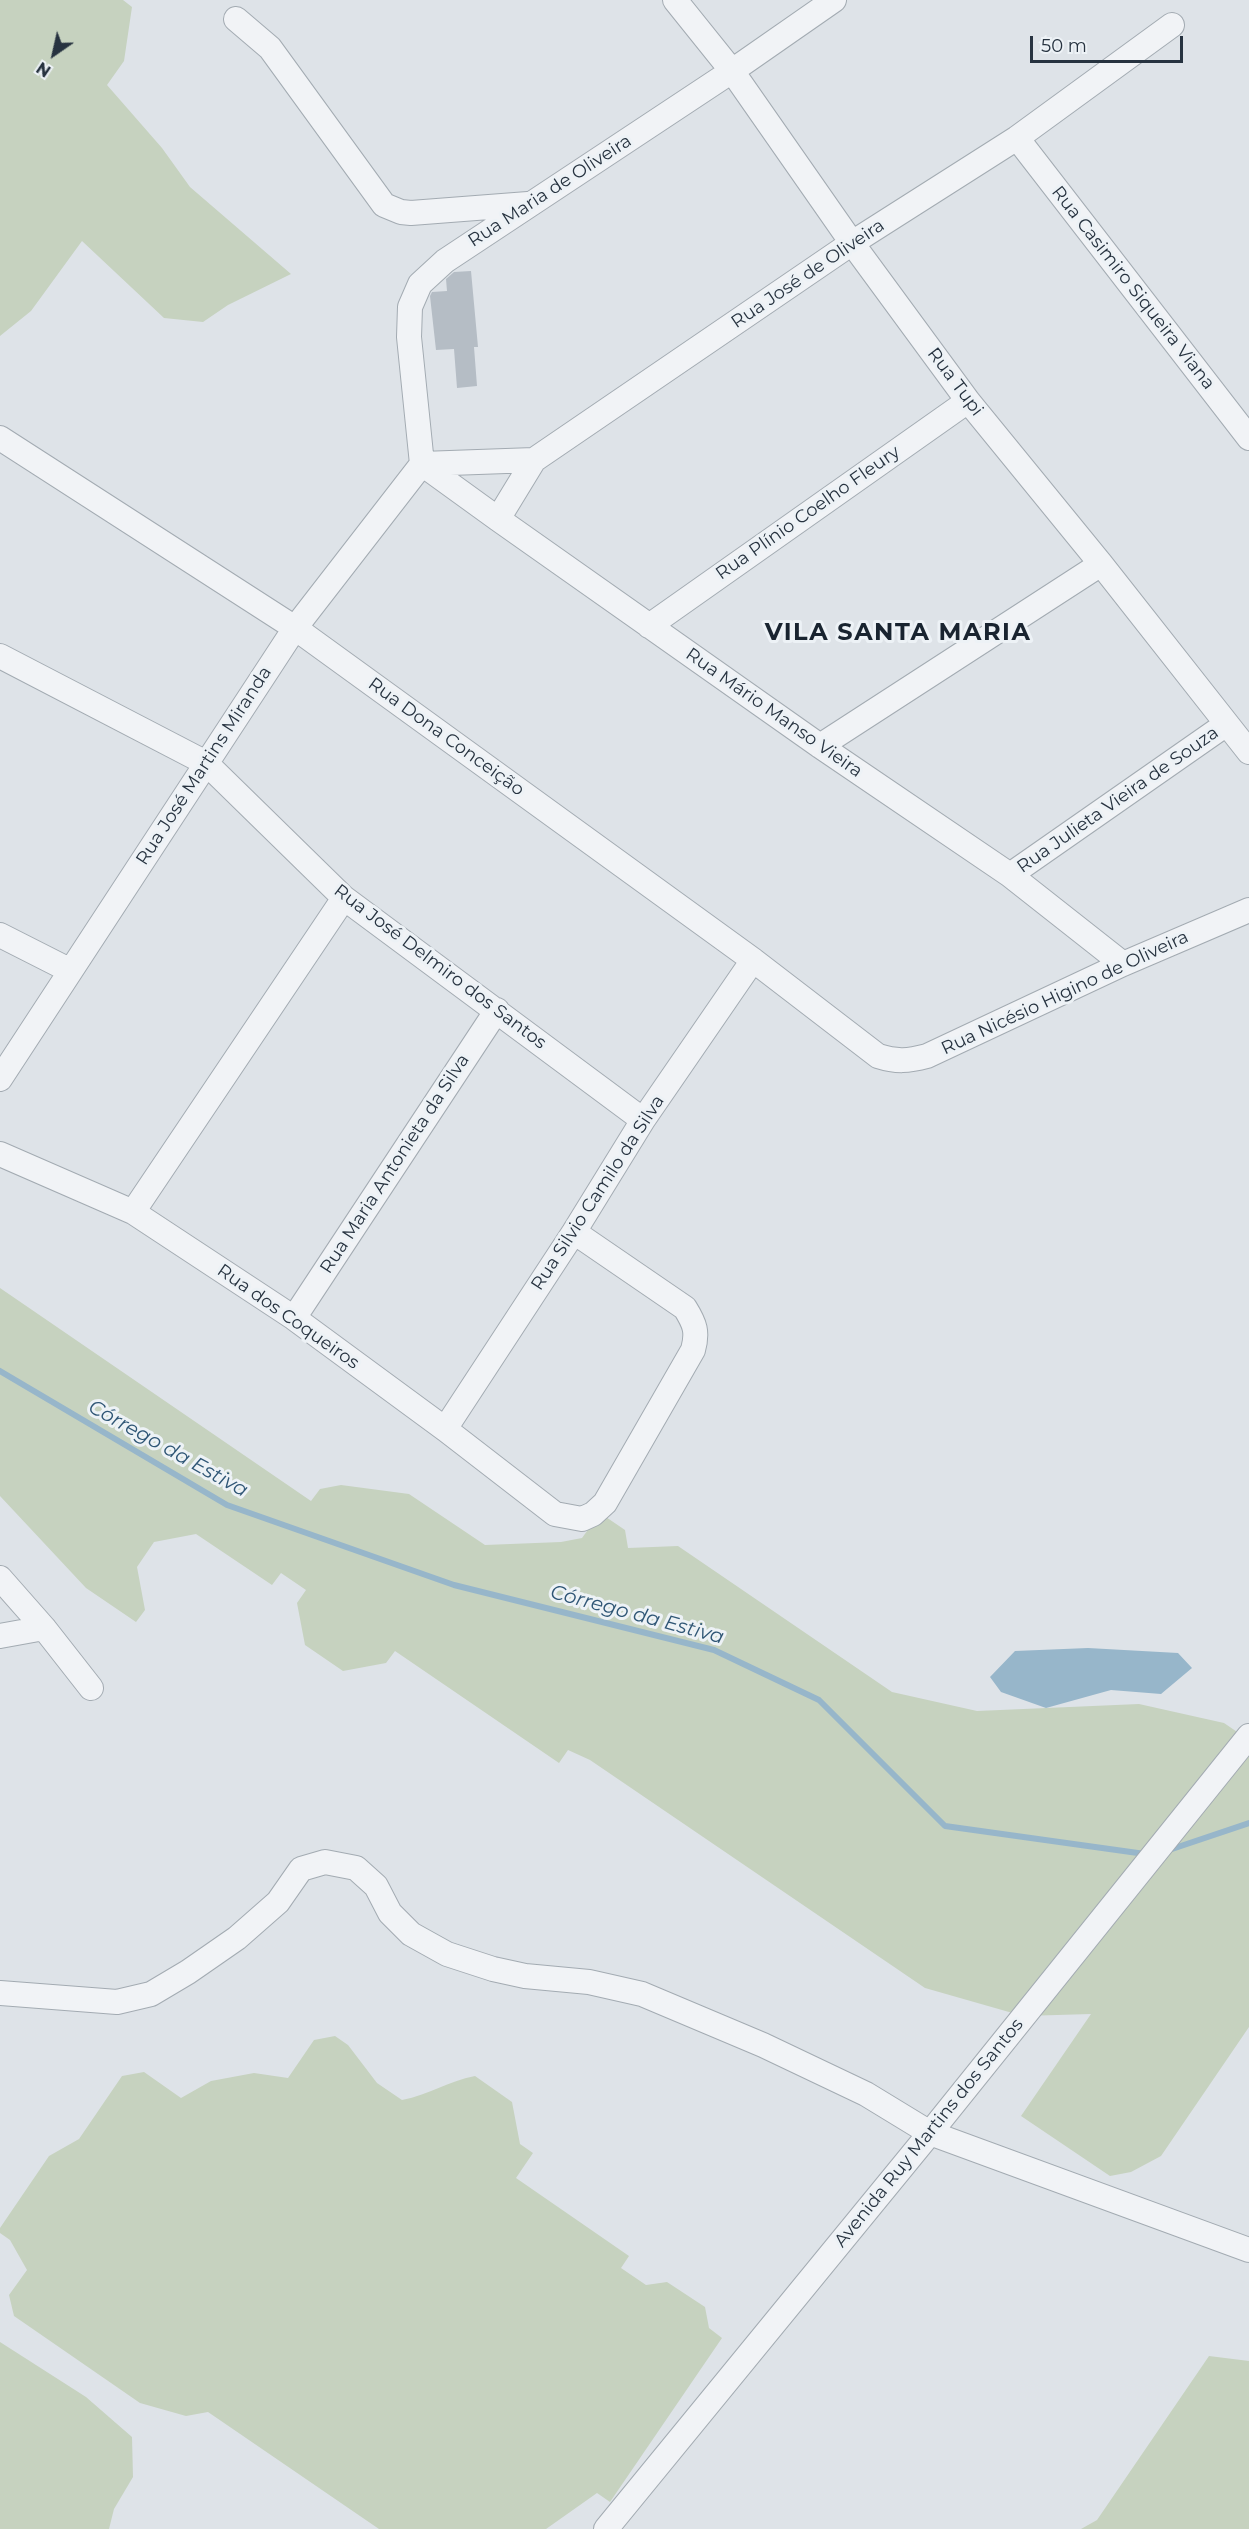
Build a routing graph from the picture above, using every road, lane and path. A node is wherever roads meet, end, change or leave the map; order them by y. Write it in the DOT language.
graph roads {
  1 [pos="675,0"];
  2 [pos="834,0"];
  3 [pos="236,19"];
  4 [pos="1172,25"];
  5 [pos="732,71"];
  6 [pos="1017,138"];
  7 [pos="532,204"];
  8 [pos="852,243"];
  9 [pos="968,401"];
  10 [pos="0,438"];
  11 [pos="1249,438"];
  12 [pos="534,460"];
  13 [pos="423,464"];
  14 [pos="498,519"];
  15 [pos="1101,564"];
  16 [pos="649,626"];
  17 [pos="295,628"];
  18 [pos="0,656"];
  19 [pos="1225,725"];
  20 [pos="820,746"];
  21 [pos="1249,752"];
  22 [pos="206,763"];
  23 [pos="1010,875"];
  24 [pos="344,898"];
  25 [pos="1249,910"];
  26 [pos="0,935"];
  27 [pos="753,960"];
  28 [pos="1124,964"];
  29 [pos="69,970"];
  30 [pos="497,1010"];
  31 [pos="878,1056"];
  32 [pos="0,1079"];
  33 [pos="643,1120"];
  34 [pos="0,1155"];
  35 [pos="133,1212"];
  36 [pos="574,1232"];
  37 [pos="294,1318"];
  38 [pos="445,1429"];
  39 [pos="0,1578"];
  40 [pos="44,1628"];
  41 [pos="0,1636"];
  42 [pos="91,1688"];
  43 [pos="1249,1736"];
  44 [pos="0,1993"];
  45 [pos="930,2133"];
  46 [pos="1249,2250"];
  47 [pos="606,2529"];
  1 -- 5 [label="street, Rua Tupi"];
  2 -- 5 [label="street, Rua Maria de Oliveira"];
  3 -- 7 [label="street"];
  4 -- 6 [label="street, Rua José de Oliveira"];
  5 -- 7 [label="street, Rua Maria de Oliveira"];
  5 -- 8 [label="street, Rua Tupi"];
  6 -- 8 [label="street, Rua José de Oliveira"];
  6 -- 11 [label="street, Rua Casimiro Siqueira Viana"];
  7 -- 13 [label="street, Rua Maria de Oliveira"];
  8 -- 9 [label="street, Rua Tupi"];
  8 -- 12 [label="street, Rua José de Oliveira"];
  9 -- 15 [label="street, Rua Tupi"];
  9 -- 16 [label="street, Rua Plínio Coelho Fleury"];
  10 -- 17 [label="street, Rua Dona Conceição"];
  12 -- 13 [label="street"];
  12 -- 14 [label="street"];
  13 -- 14 [label="street, Rua Mário Manso Vieira"];
  13 -- 17 [label="street, Rua José Martins Miranda"];
  14 -- 16 [label="street, Rua Mário Manso Vieira"];
  15 -- 19 [label="street, Rua Tupi"];
  15 -- 20 [label="street"];
  16 -- 20 [label="street, Rua Mário Manso Vieira"];
  17 -- 22 [label="street, Rua José Martins Miranda"];
  17 -- 27 [label="street, Rua Dona Conceição"];
  18 -- 22 [label="street, Rua José Delmiro dos Santos"];
  19 -- 21 [label="street, Rua Tupi"];
  19 -- 23 [label="street, Rua Julieta Vieira de Souza"];
  20 -- 23 [label="street, Rua Mário Manso Vieira"];
  22 -- 24 [label="street, Rua José Delmiro dos Santos"];
  22 -- 29 [label="street, Rua José Martins Miranda"];
  23 -- 28 [label="street, Rua Mário Manso Vieira"];
  24 -- 30 [label="street, Rua José Delmiro dos Santos"];
  24 -- 35 [label="street"];
  25 -- 28 [label="street, Rua Nicésio Higino de Oliveira"];
  26 -- 29 [label="street"];
  27 -- 31 [label="street, Rua Dona Conceição"];
  27 -- 33 [label="street, Rua Silvio Camilo da Silva"];
  28 -- 31 [label="street, Rua Nicésio Higino de Oliveira"];
  29 -- 32 [label="street, Rua José Martins Miranda"];
  30 -- 33 [label="street, Rua José Delmiro dos Santos"];
  30 -- 37 [label="street, Rua Maria Antonieta da Silva"];
  33 -- 36 [label="street, Rua Silvio Camilo da Silva"];
  34 -- 35 [label="street, Rua dos Coqueiros"];
  35 -- 37 [label="street, Rua dos Coqueiros"];
  36 -- 38 [label="street, Rua Silvio Camilo da Silva"];
  36 -- 38 [label="street, Rua dos Coqueiros"];
  37 -- 38 [label="street, Rua dos Coqueiros"];
  39 -- 40 [label="street"];
  40 -- 41 [label="street"];
  40 -- 42 [label="street"];
  43 -- 45 [label="street, Avenida Ruy Martins dos Santos"];
  44 -- 45 [label="street"];
  45 -- 46 [label="street"];
  45 -- 47 [label="street, Avenida Ruy Martins dos Santos"];
}
